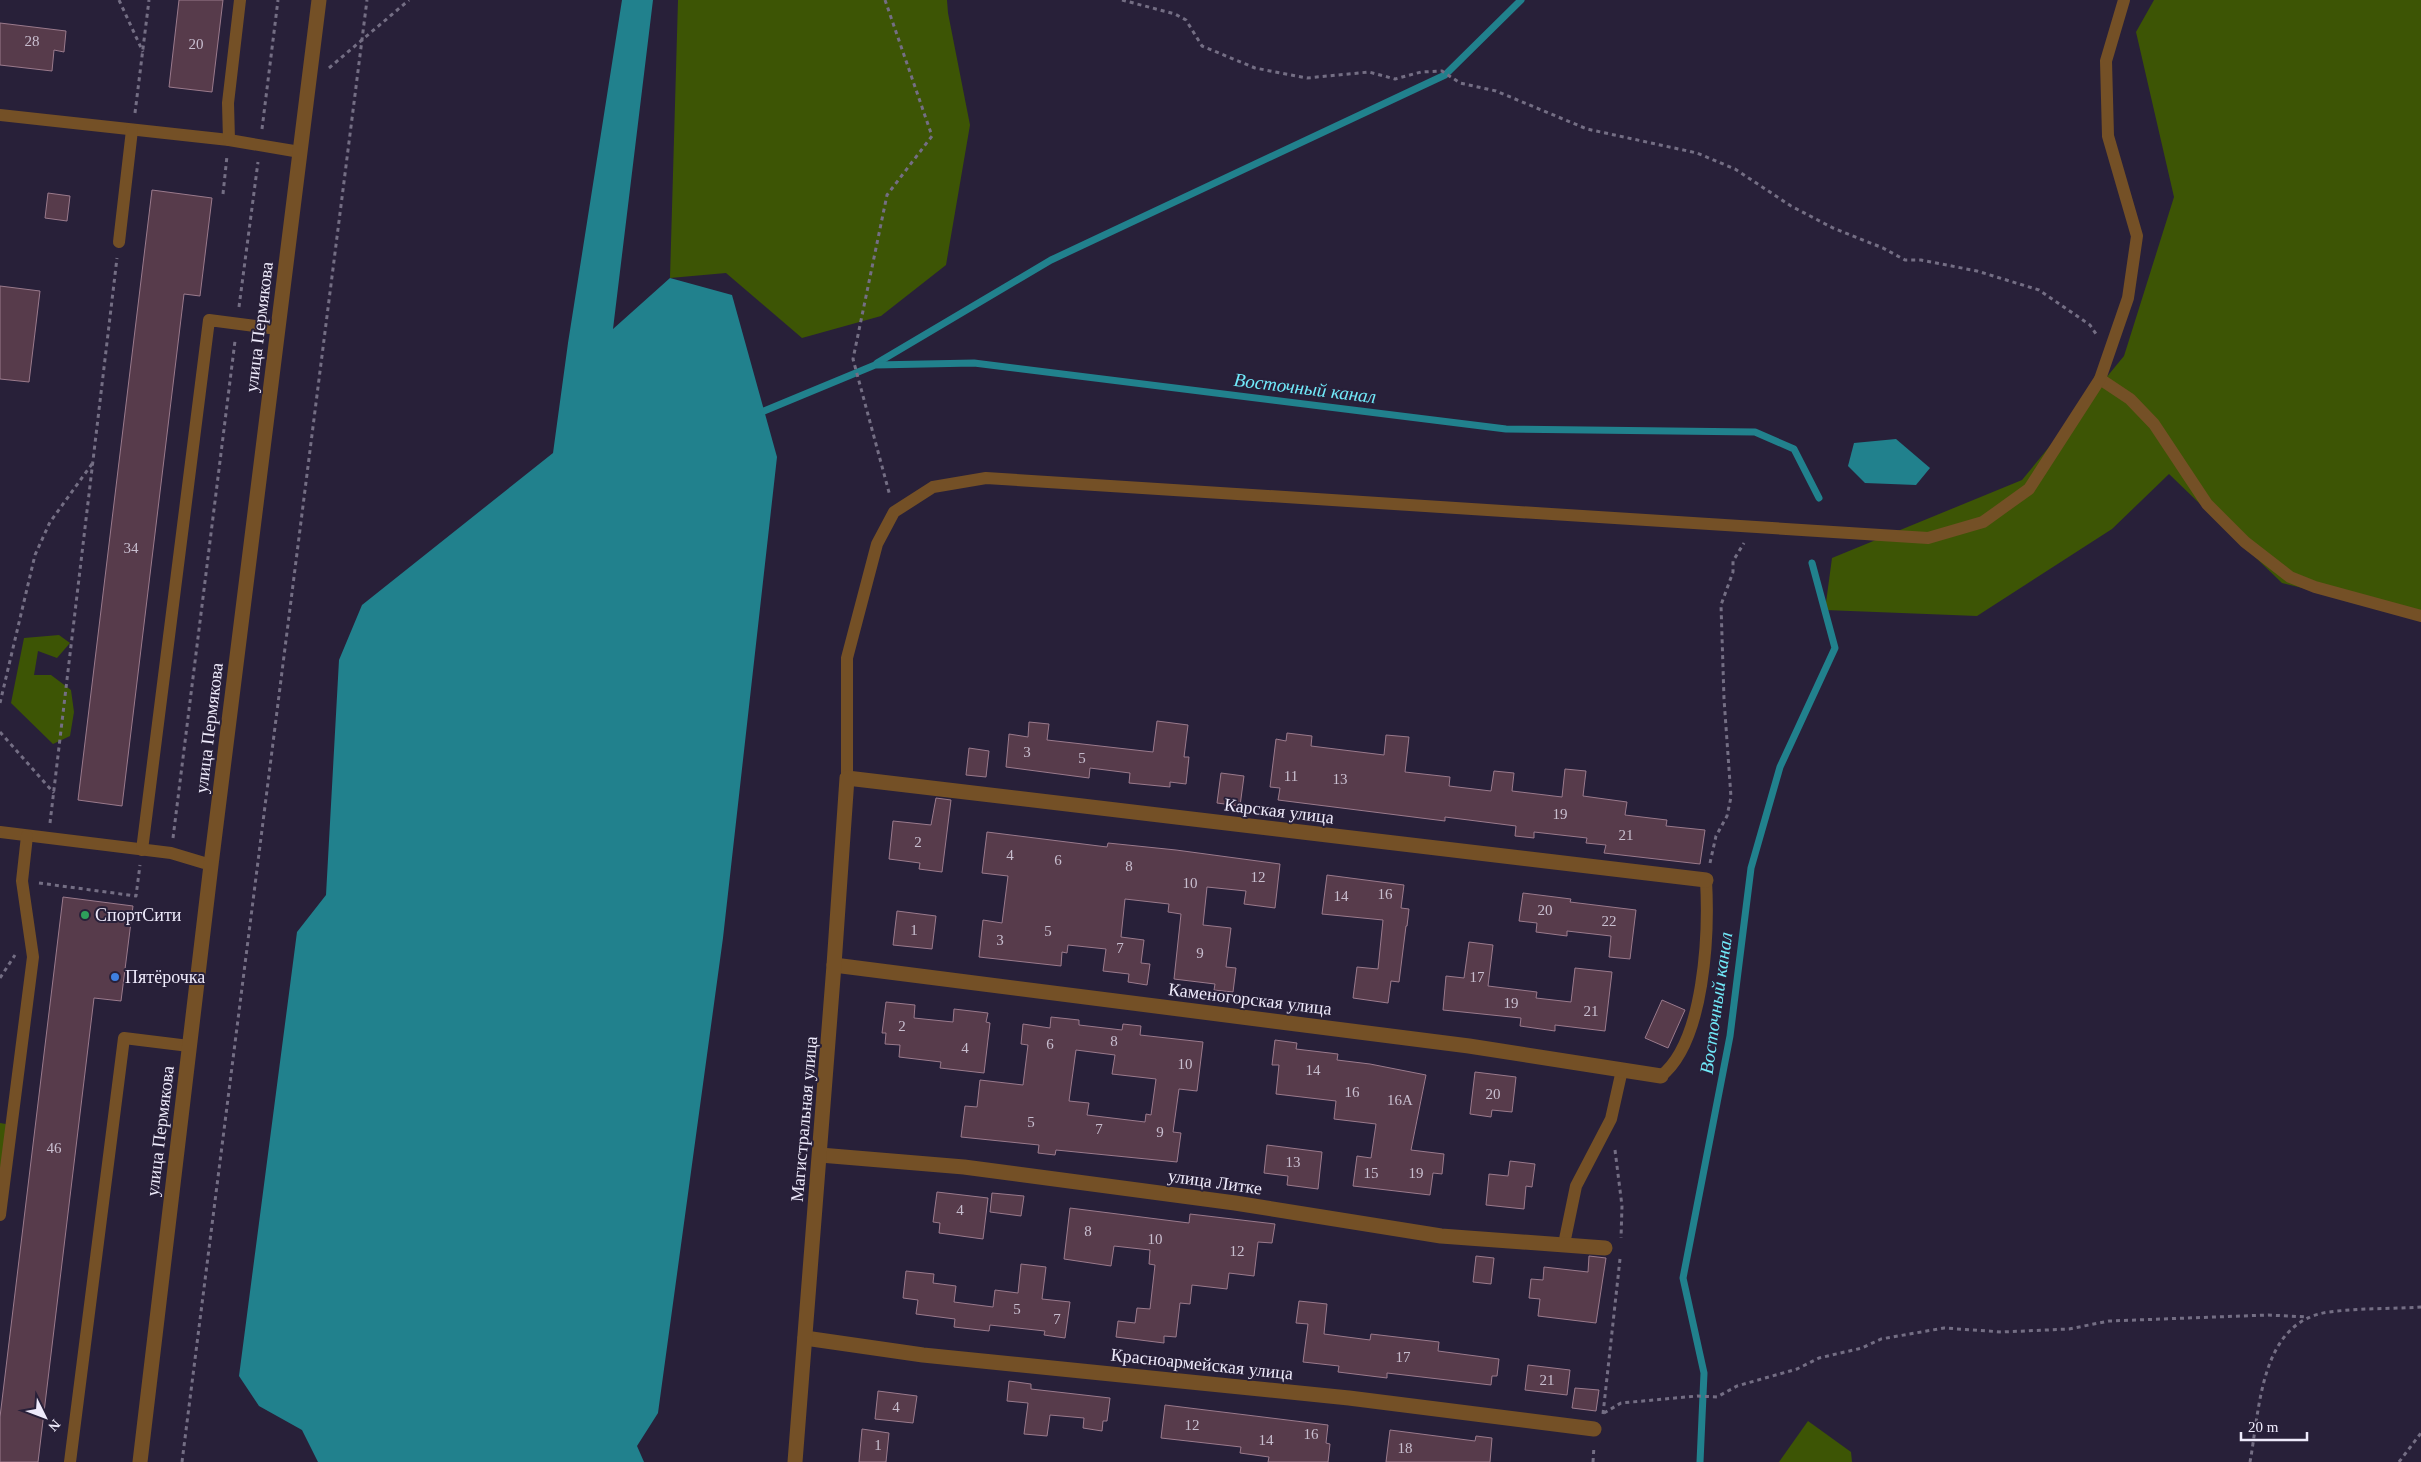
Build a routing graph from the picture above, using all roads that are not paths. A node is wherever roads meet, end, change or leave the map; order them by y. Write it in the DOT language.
graph roads {
  1 [pos="240,0"];
  2 [pos="318,0"];
  3 [pos="2124,0"];
  4 [pos="0,115"];
  5 [pos="132,130"];
  6 [pos="228,140"];
  7 [pos="300,152"];
  8 [pos="119,242"];
  9 [pos="278,328"];
  10 [pos="2100,379"];
  11 [pos="2421,616"];
  12 [pos="847,778"];
  13 [pos="0,832"];
  14 [pos="27,836"];
  15 [pos="142,850"];
  16 [pos="210,865"];
  17 [pos="1706,880"];
  18 [pos="834,965"];
  19 [pos="189,1046"];
  20 [pos="1622,1070"];
  21 [pos="1661,1076"];
  22 [pos="820,1154"];
  23 [pos="0,1216"];
  24 [pos="1564,1244"];
  25 [pos="1605,1248"];
  26 [pos="805,1338"];
  27 [pos="1594,1429"];
  28 [pos="70,1462"];
  29 [pos="140,1462"];
  30 [pos="795,1462"];
  1 -- 6 [label="lane"];
  2 -- 7 [label="street, улица Пермякова"];
  3 -- 10 [label="lane"];
  4 -- 5 [label="lane"];
  5 -- 6 [label="lane"];
  5 -- 8 [label="lane"];
  6 -- 7 [label="lane"];
  7 -- 9 [label="street, улица Пермякова"];
  9 -- 15 [label="lane"];
  9 -- 16 [label="street, улица Пермякова"];
  10 -- 11 [label="lane"];
  10 -- 12 [label="lane"];
  12 -- 17 [label="street, Карская улица"];
  12 -- 18 [label="street, Магистральная улица"];
  13 -- 14 [label="lane"];
  14 -- 15 [label="lane"];
  14 -- 23 [label="lane"];
  15 -- 16 [label="lane"];
  16 -- 19 [label="street, улица Пермякова"];
  17 -- 21 [label="lane"];
  18 -- 20 [label="street, Каменогорская улица"];
  18 -- 22 [label="street, Магистральная улица"];
  19 -- 28 [label="lane"];
  19 -- 29 [label="street, улица Пермякова"];
  20 -- 21 [label="street, Каменогорская улица"];
  20 -- 24 [label="lane"];
  22 -- 24 [label="street, улица Литке"];
  22 -- 26 [label="street, Магистральная улица"];
  24 -- 25 [label="street, улица Литке"];
  26 -- 27 [label="street, Красноармейская улица"];
  26 -- 30 [label="street, Магистральная улица"];
}
